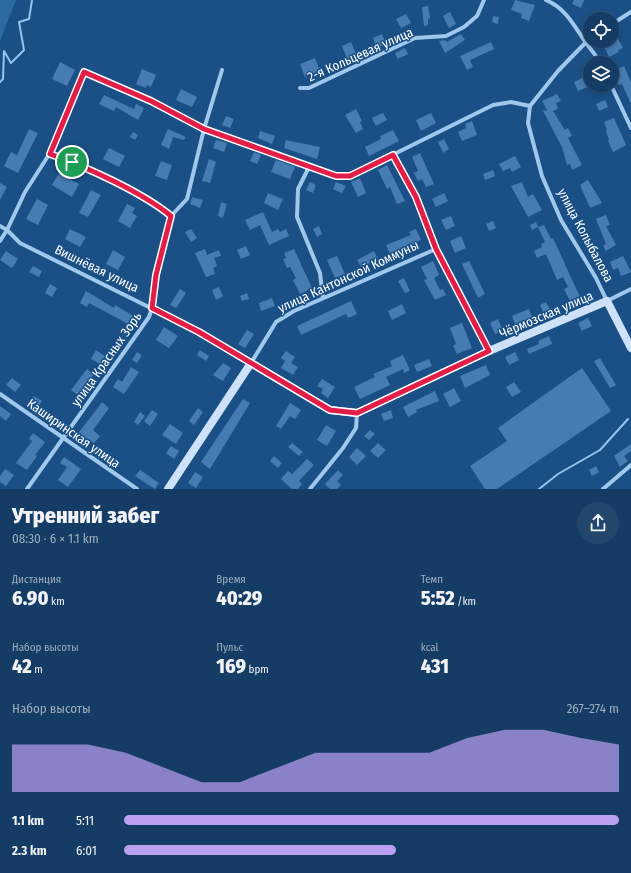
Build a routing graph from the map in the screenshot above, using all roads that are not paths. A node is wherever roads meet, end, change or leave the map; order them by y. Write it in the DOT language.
graph roads {
  1 [pos="484,0"];
  2 [pos="546,0"];
  3 [pos="631,12"];
  4 [pos="619,20"];
  5 [pos="583,39"];
  6 [pos="583,44"];
  7 [pos="590,48"];
  8 [pos="597,56"];
  9 [pos="222,70"];
  10 [pos="300,88"];
  11 [pos="613,92"];
  12 [pos="530,106"];
  13 [pos="631,128"];
  14 [pos="204,129"];
  15 [pos="50,154"];
  16 [pos="393,155"];
  17 [pos="310,165"];
  18 [pos="171,216"];
  19 [pos="0,226"];
  20 [pos="7,230"];
  21 [pos="0,241"];
  22 [pos="436,249"];
  23 [pos="631,289"];
  24 [pos="323,298"];
  25 [pos="607,301"];
  26 [pos="152,308"];
  27 [pos="631,348"];
  28 [pos="489,351"];
  29 [pos="251,363"];
  30 [pos="0,394"];
  31 [pos="357,413"];
  32 [pos="63,438"];
  33 [pos="631,465"];
  34 [pos="27,489"];
  35 [pos="137,489"];
  36 [pos="168,489"];
  37 [pos="310,489"];
  38 [pos="603,489"];
  1 -- 10 [label="street, 2-я Кольцевая улица"];
  2 -- 5 [label="street"];
  3 -- 4 [label="street"];
  6 -- 12 [label="street"];
  7 -- 8 [label="street"];
  9 -- 14 [label="street, улица Красных Зорь"];
  11 -- 13 [label="street"];
  12 -- 16 [label="street"];
  12 -- 25 [label="street, улица Колыбалова"];
  14 -- 15 [label="street"];
  14 -- 17 [label="street"];
  14 -- 18 [label="street, улица Красных Зорь"];
  15 -- 18 [label="street"];
  15 -- 20 [label="street"];
  16 -- 17 [label="street"];
  16 -- 22 [label="street"];
  17 -- 24 [label="street"];
  18 -- 26 [label="street, улица Красных Зорь"];
  19 -- 20 [label="street, Вишнёвая улица"];
  20 -- 21 [label="street"];
  20 -- 26 [label="street, Вишнёвая улица"];
  22 -- 24 [label="street, улица Кантонской Коммуны"];
  22 -- 28 [label="street"];
  23 -- 25 [label="street, Чёрмозская улица"];
  24 -- 29 [label="street, улица Кантонской Коммуны"];
  25 -- 27 [label="street, улица Колыбалова"];
  25 -- 28 [label="street, Чёрмозская улица"];
  26 -- 29 [label="street, Вишнёвая улица"];
  26 -- 32 [label="street, улица Красных Зорь"];
  28 -- 31 [label="street, Чёрмозская улица"];
  29 -- 31 [label="street, Вишнёвая улица"];
  29 -- 36 [label="street, улица Кантонской Коммуны"];
  30 -- 32 [label="street, Каширинская улица"];
  31 -- 37 [label="street"];
  32 -- 34 [label="street, улица Красных Зорь"];
  32 -- 35 [label="street, Каширинская улица"];
  33 -- 38 [label="street"];
}
